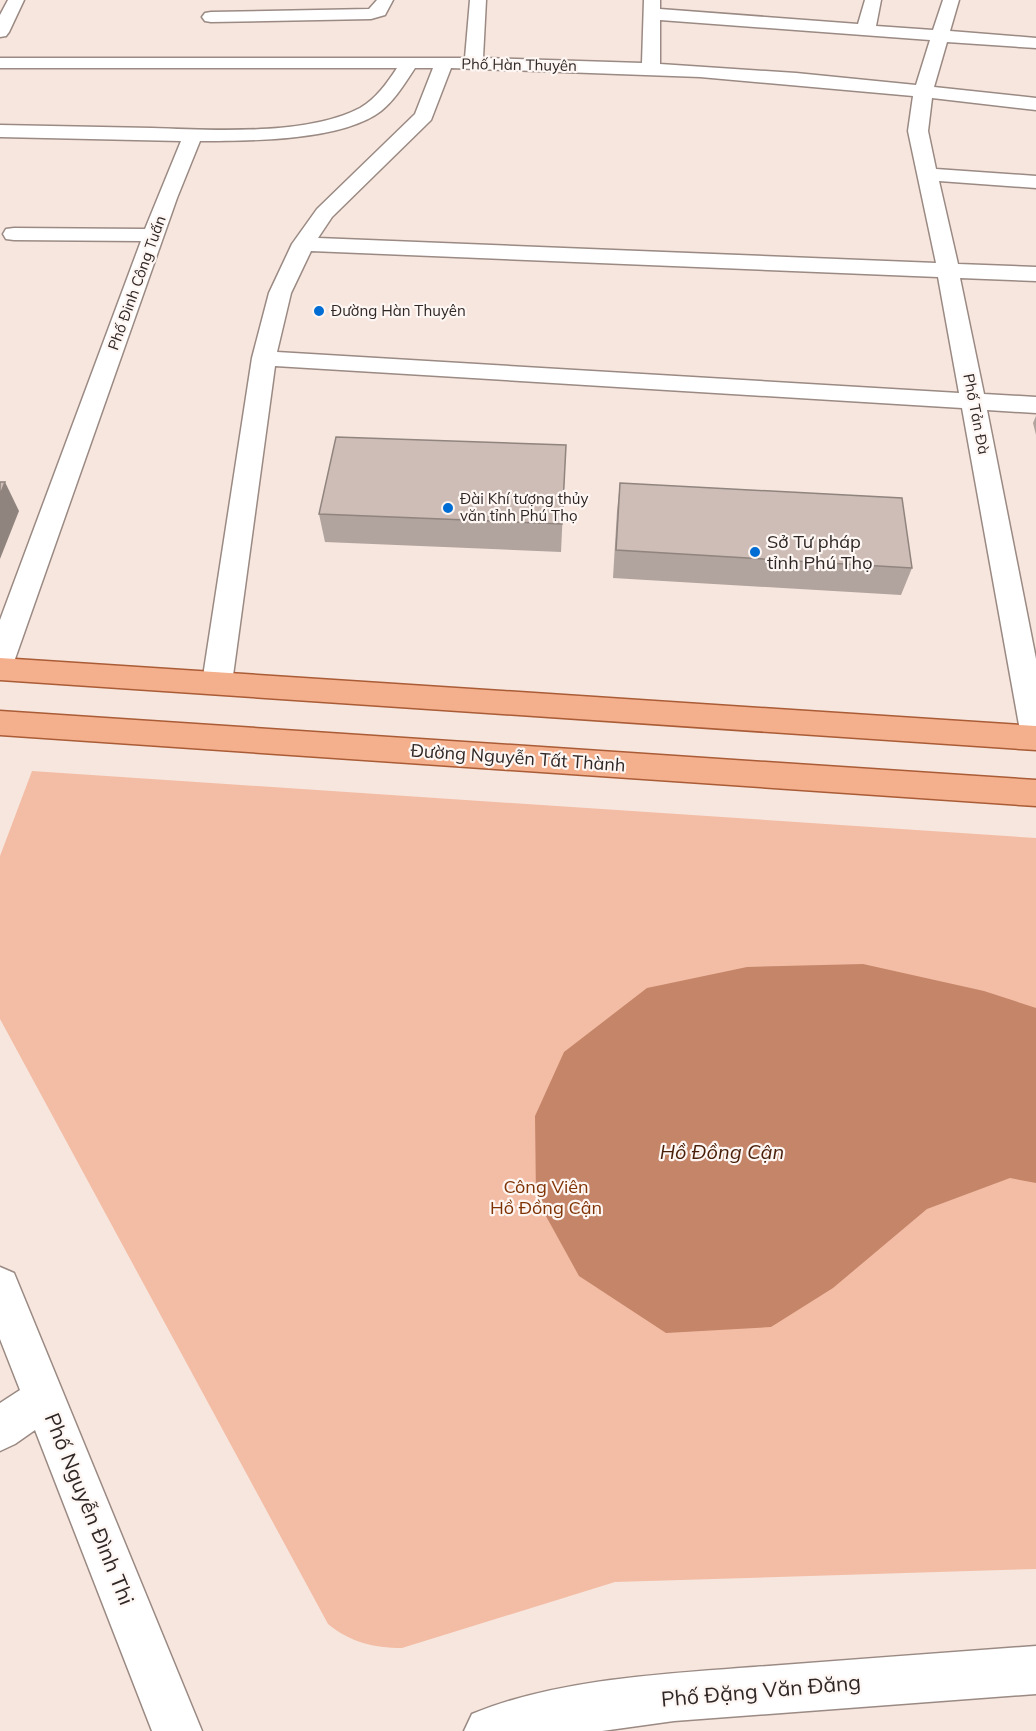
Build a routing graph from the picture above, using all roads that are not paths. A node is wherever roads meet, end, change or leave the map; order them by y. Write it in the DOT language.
graph roads {
  1 [pos="16,0"];
  2 [pos="385,0"];
  3 [pos="478,0"];
  4 [pos="873,0"];
  5 [pos="951,0"];
  6 [pos="652,7"];
  7 [pos="210,21"];
  8 [pos="866,29"];
  9 [pos="0,32"];
  10 [pos="942,35"];
  11 [pos="1036,43"];
  12 [pos="0,63"];
  13 [pos="200,63"];
  14 [pos="409,63"];
  15 [pos="444,63"];
  16 [pos="474,64"];
  17 [pos="651,69"];
  18 [pos="923,92"];
  19 [pos="1036,104"];
  20 [pos="0,131"];
  21 [pos="193,135"];
  22 [pos="927,174"];
  23 [pos="1036,182"];
  24 [pos="14,234"];
  25 [pos="154,235"];
  26 [pos="303,244"];
  27 [pos="948,270"];
  28 [pos="1036,274"];
  29 [pos="264,357"];
  30 [pos="973,401"];
  31 [pos="1036,405"];
  32 [pos="1028,648"];
  33 [pos="0,659"];
  34 [pos="0,669"];
  35 [pos="217,683"];
  36 [pos="0,723"];
  37 [pos="1036,737"];
  38 [pos="1036,793"];
  39 [pos="0,1287"];
  40 [pos="45,1398"];
  41 [pos="0,1429"];
  42 [pos="1036,1670"];
  43 [pos="177,1731"];
  44 [pos="489,1731"];
  1 -- 9 [label="street"];
  2 -- 7 [label="street"];
  3 -- 16 [label="street"];
  4 -- 8 [label="street"];
  5 -- 10 [label="street, Phố Tản Đà"];
  6 -- 8 [label="street"];
  6 -- 17 [label="street"];
  7 -- 13 [label="street"];
  8 -- 10 [label="street"];
  10 -- 11 [label="street"];
  10 -- 18 [label="street, Phố Tản Đà"];
  12 -- 13 [label="street, Phố Hàn Thuyên"];
  13 -- 14 [label="street, Phố Hàn Thuyên"];
  14 -- 15 [label="street, Phố Hàn Thuyên"];
  14 -- 21 [label="street"];
  15 -- 16 [label="street, Phố Hàn Thuyên"];
  15 -- 26 [label="street"];
  16 -- 17 [label="street, Phố Hàn Thuyên"];
  17 -- 18 [label="street, Phố Hàn Thuyên"];
  18 -- 19 [label="street, Phố Hàn Thuyên"];
  18 -- 22 [label="street, Phố Tản Đà"];
  20 -- 21 [label="street"];
  21 -- 25 [label="street, Phố Đinh Công Tuấn"];
  22 -- 23 [label="street"];
  22 -- 27 [label="street, Phố Tản Đà"];
  24 -- 25 [label="street"];
  25 -- 33 [label="street, Phố Đinh Công Tuấn"];
  26 -- 27 [label="street"];
  26 -- 29 [label="street"];
  27 -- 28 [label="street"];
  27 -- 30 [label="street, Phố Tản Đà"];
  29 -- 30 [label="street"];
  29 -- 35 [label="street"];
  30 -- 31 [label="street"];
  30 -- 32 [label="street, Phố Tản Đà"];
  32 -- 37 [label="street, Phố Tản Đà"];
  34 -- 35 [label="main road"];
  35 -- 37 [label="main road"];
  36 -- 38 [label="main road, Đường Nguyễn Tất Thành"];
  39 -- 40 [label="street, Phố Nguyễn Đình Thi"];
  40 -- 41 [label="street"];
  40 -- 43 [label="street, Phố Nguyễn Đình Thi"];
  42 -- 44 [label="street, Phố Đặng Văn Đăng"];
}
